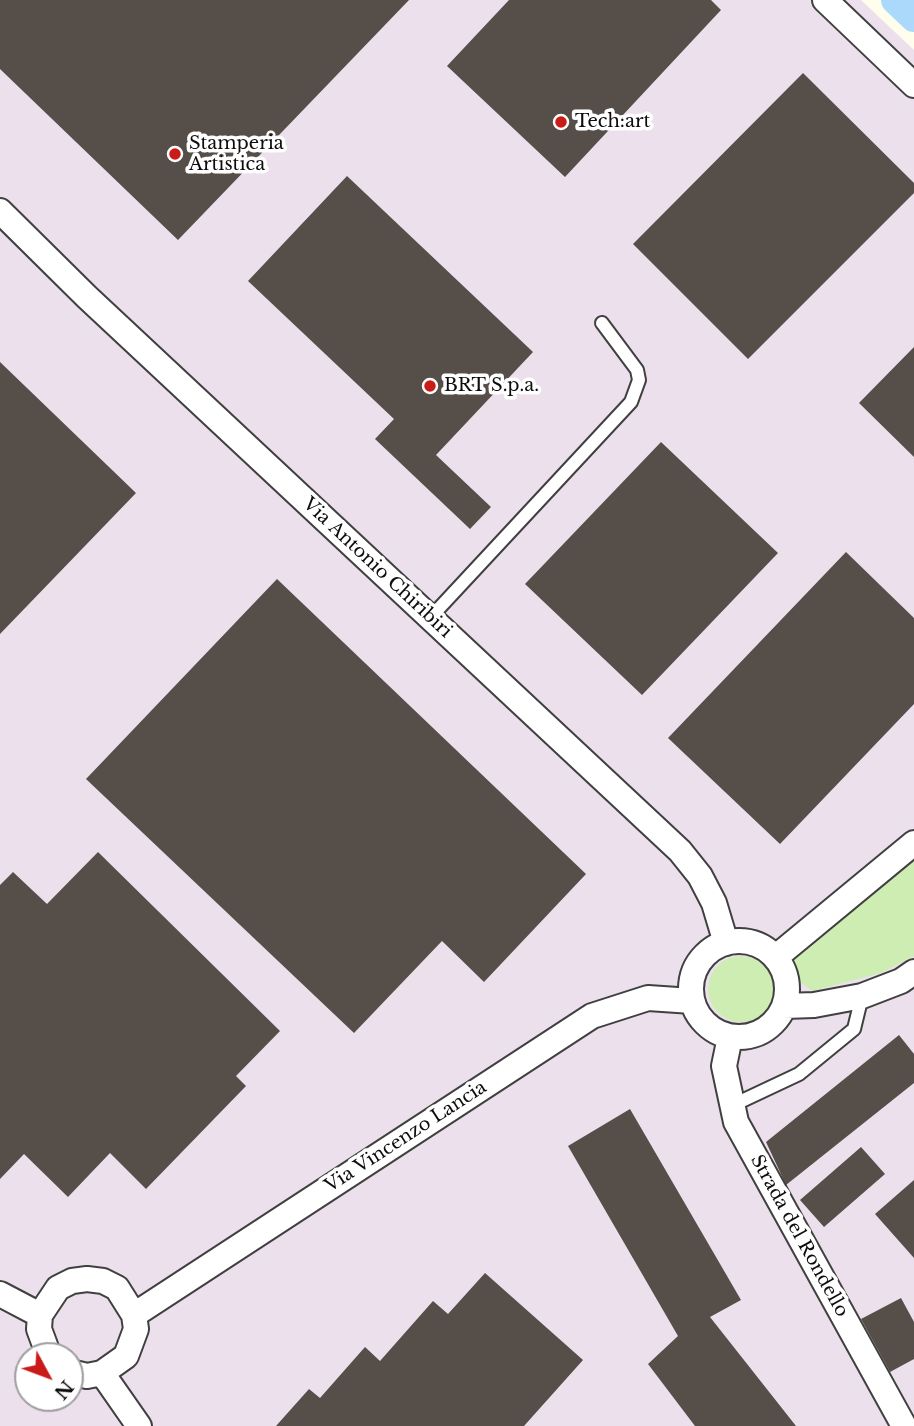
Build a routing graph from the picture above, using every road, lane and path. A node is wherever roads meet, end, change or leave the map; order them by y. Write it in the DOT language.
graph roads {
  1 [pos="825,0"];
  2 [pos="914,85"];
  3 [pos="0,211"];
  4 [pos="602,323"];
  5 [pos="430,618"];
  6 [pos="914,843"];
  7 [pos="726,943"];
  8 [pos="776,957"];
  9 [pos="914,972"];
  10 [pos="862,996"];
  11 [pos="692,1000"];
  12 [pos="785,1006"];
  13 [pos="730,1037"];
  14 [pos="731,1106"];
  15 [pos="0,1294"];
  16 [pos="40,1315"];
  17 [pos="134,1315"];
  18 [pos="42,1342"];
  19 [pos="102,1373"];
  20 [pos="84,1375"];
  21 [pos="139,1426"];
  22 [pos="904,1426"];
  1 -- 2 [label="street"];
  3 -- 5 [label="street, Via Antonio Chiribiri"];
  4 -- 5 [label="lane"];
  5 -- 7 [label="street, Via Antonio Chiribiri"];
  6 -- 8 [label="street"];
  7 -- 8 [label="street"];
  7 -- 11 [label="street"];
  8 -- 12 [label="street"];
  9 -- 10 [label="street"];
  10 -- 12 [label="street"];
  10 -- 14 [label="lane"];
  11 -- 13 [label="street"];
  11 -- 17 [label="street, Via Vincenzo Lancia"];
  12 -- 13 [label="street"];
  13 -- 14 [label="street, Strada del Rondello"];
  14 -- 22 [label="street, Strada del Rondello"];
  15 -- 16 [label="street"];
  16 -- 17 [label="street"];
  16 -- 18 [label="street"];
  17 -- 19 [label="street"];
  19 -- 20 [label="street"];
  19 -- 21 [label="street"];
}
